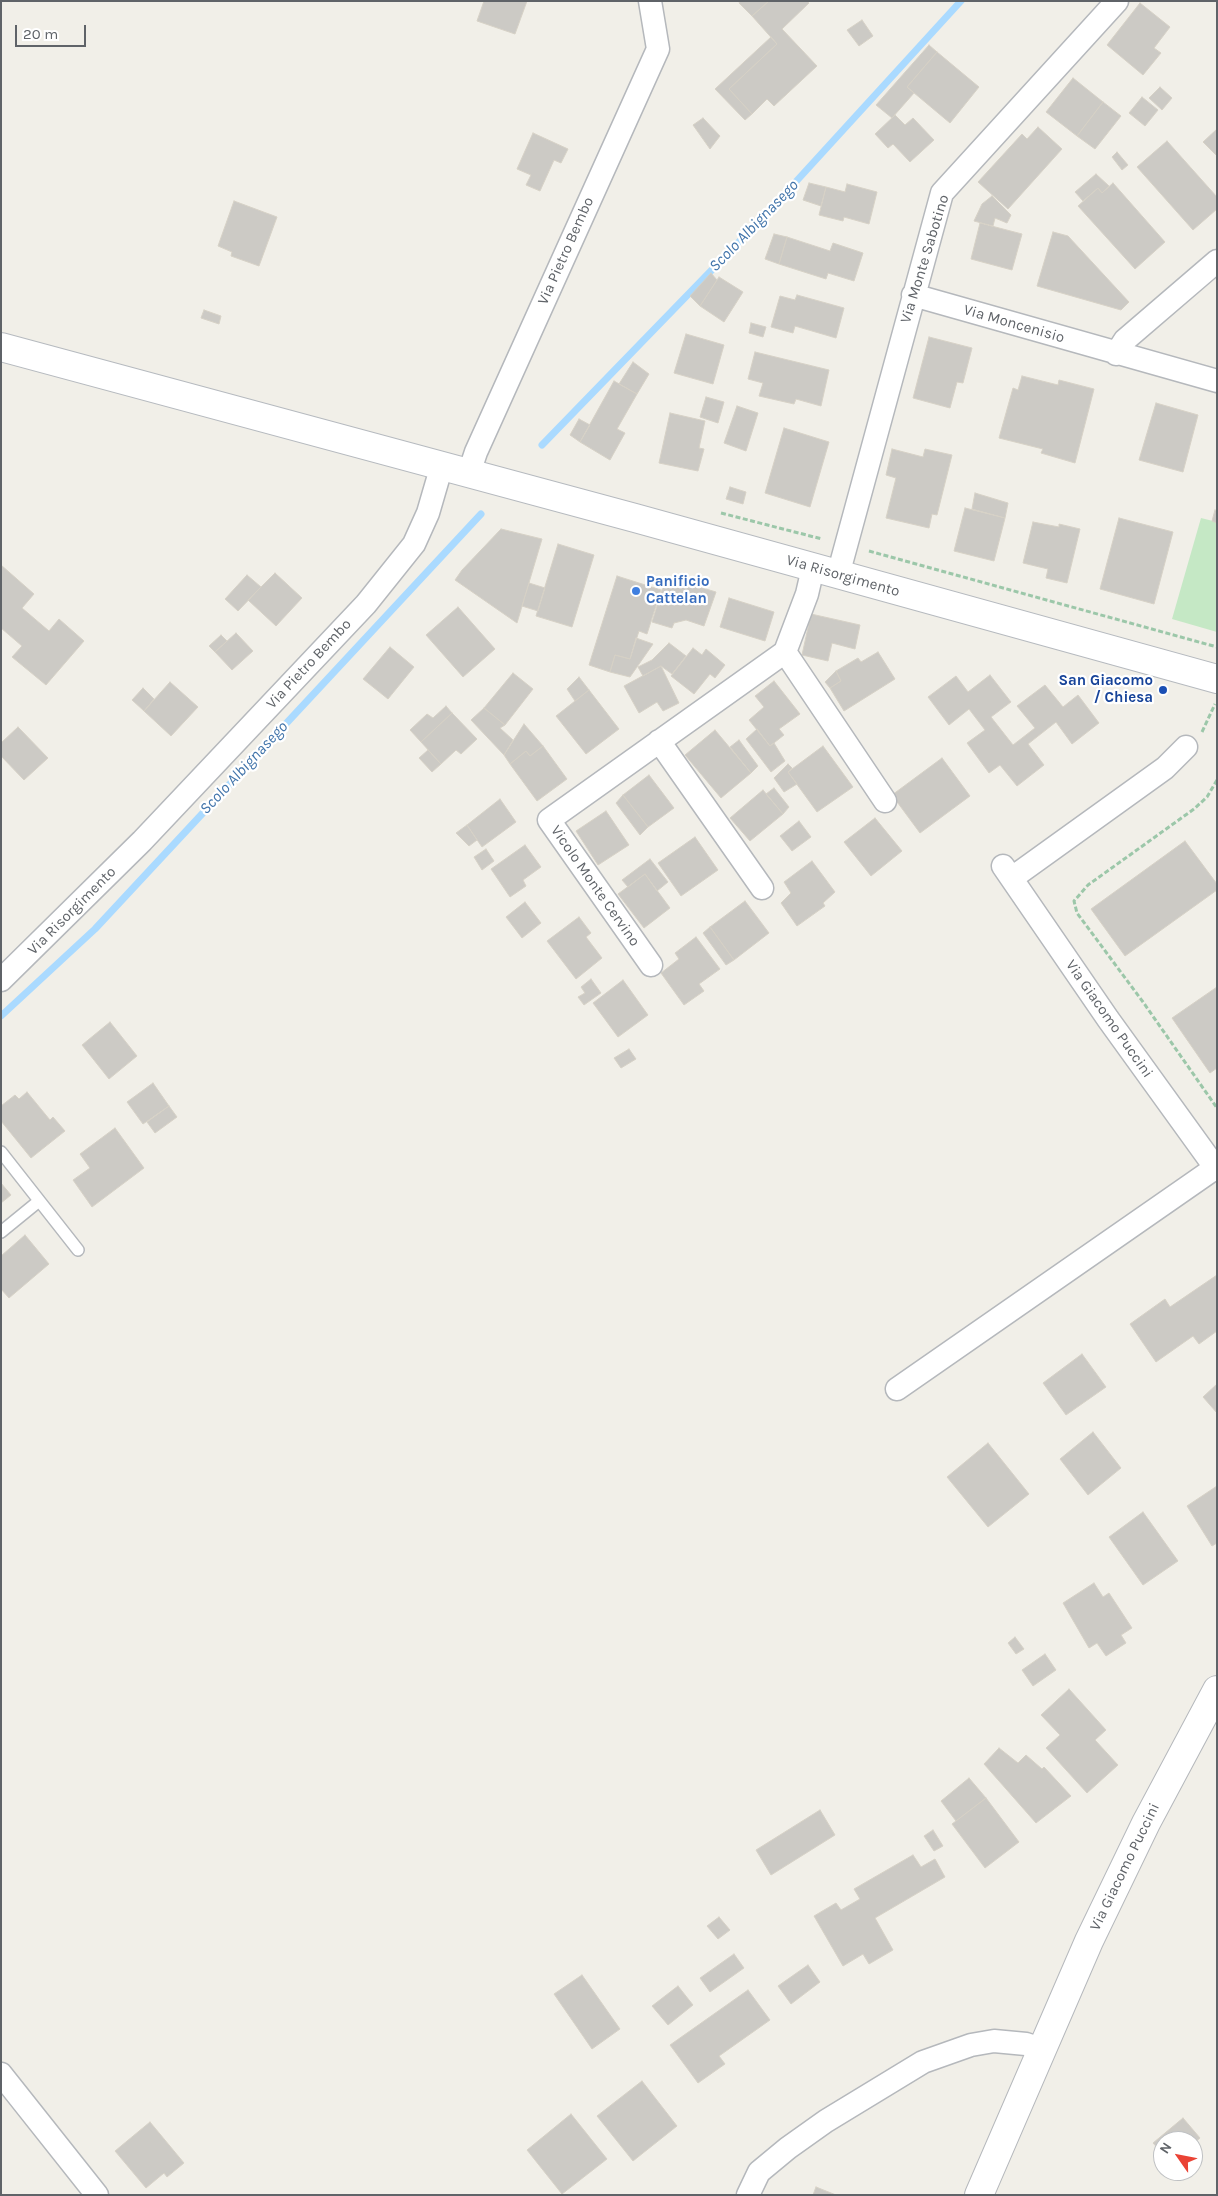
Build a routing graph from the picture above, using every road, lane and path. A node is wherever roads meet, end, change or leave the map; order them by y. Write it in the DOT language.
graph roads {
  1 [pos="650,1"];
  2 [pos="1117,1"];
  3 [pos="1217,260"];
  4 [pos="913,295"];
  5 [pos="1,347"];
  6 [pos="1116,354"];
  7 [pos="1217,381"];
  8 [pos="442,465"];
  9 [pos="469,473"];
  10 [pos="715,511"];
  11 [pos="822,539"];
  12 [pos="868,551"];
  13 [pos="826,572"];
  14 [pos="1217,647"];
  15 [pos="785,652"];
  16 [pos="1216,690"];
  17 [pos="660,741"];
  18 [pos="1186,747"];
  19 [pos="1217,780"];
  20 [pos="886,801"];
  21 [pos="142,841"];
  22 [pos="762,888"];
  23 [pos="651,965"];
  24 [pos="1,980"];
  25 [pos="1217,1108"];
  26 [pos="1,1152"];
  27 [pos="1216,1169"];
  28 [pos="39,1201"];
  29 [pos="1,1232"];
  30 [pos="78,1250"];
  31 [pos="896,1389"];
  32 [pos="1217,1690"];
  33 [pos="1041,2049"];
  34 [pos="1,2074"];
  35 [pos="97,2195"];
  36 [pos="748,2195"];
  37 [pos="979,2195"];
  1 -- 9 [label="street, Via Pietro Bembo"];
  2 -- 4 [label="street, Via Monte Sabotino"];
  3 -- 6 [label="street"];
  4 -- 6 [label="street, Via Moncenisio"];
  4 -- 13 [label="street, Via Monte Sabotino"];
  5 -- 8 [label="main road"];
  6 -- 7 [label="street, Via Moncenisio"];
  8 -- 9 [label="main road"];
  8 -- 21 [label="street, Via Pietro Bembo"];
  9 -- 13 [label="main road, Via Risorgimento"];
  10 -- 11 [label="path"];
  12 -- 14 [label="path"];
  13 -- 15 [label="street"];
  13 -- 16 [label="main road, Via Risorgimento"];
  15 -- 17 [label="street, Vicolo Monte Cervino"];
  15 -- 20 [label="street"];
  16 -- 18 [label="path"];
  17 -- 22 [label="street"];
  17 -- 23 [label="street, Vicolo Monte Cervino"];
  18 -- 27 [label="street, Via Giacomo Puccini"];
  19 -- 25 [label="path"];
  21 -- 24 [label="street, Via Risorgimento"];
  26 -- 28 [label="lane"];
  27 -- 31 [label="street"];
  28 -- 29 [label="lane"];
  28 -- 30 [label="lane"];
  32 -- 33 [label="main road, Via Giacomo Puccini"];
  33 -- 36 [label="street"];
  33 -- 37 [label="main road, Via Giacomo Puccini"];
  34 -- 35 [label="street"];
}
